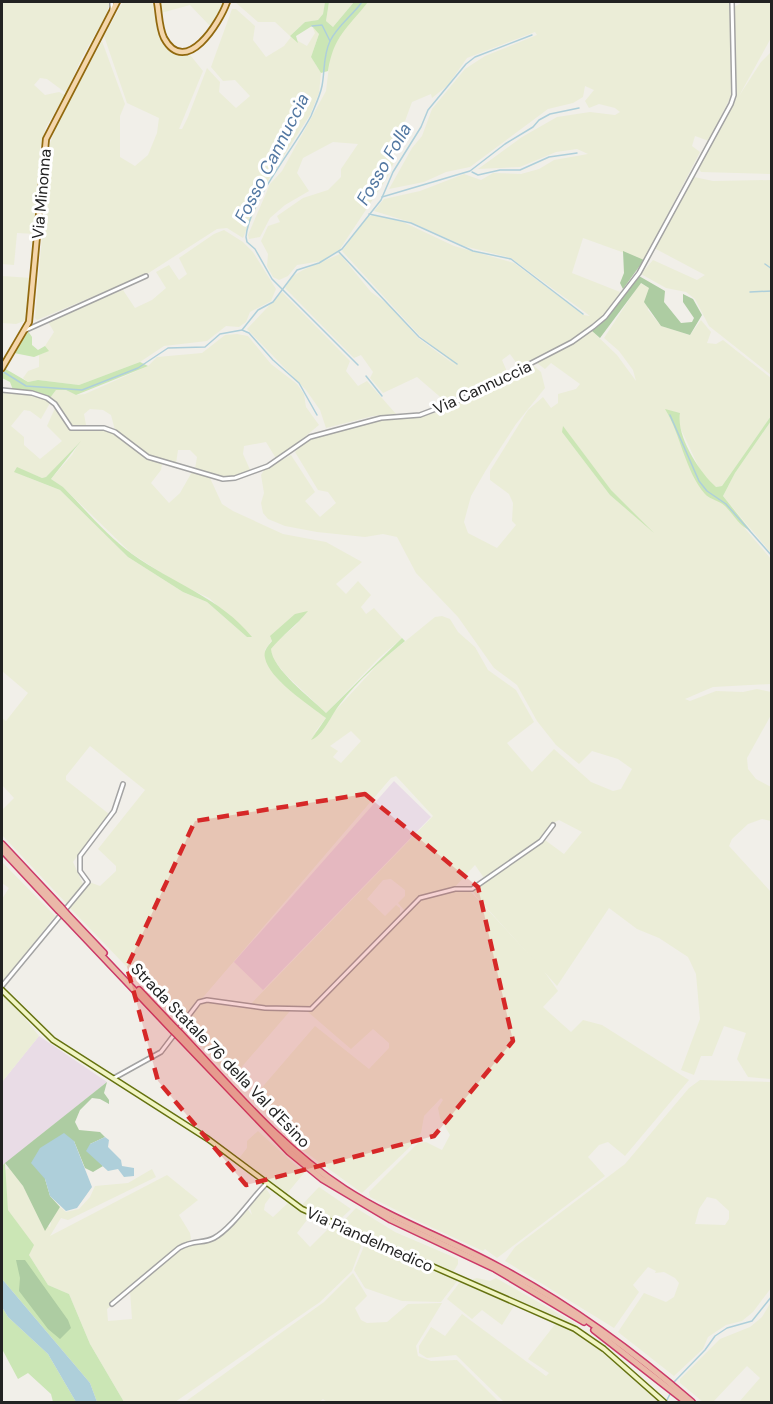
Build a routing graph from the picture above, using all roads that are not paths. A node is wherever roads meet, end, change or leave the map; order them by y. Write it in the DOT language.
graph roads {
  1 [pos="114,2"];
  2 [pos="157,2"];
  3 [pos="227,2"];
  4 [pos="732,2"];
  5 [pos="146,276"];
  6 [pos="26,330"];
  7 [pos="2,367"];
  8 [pos="2,390"];
  9 [pos="123,784"];
  10 [pos="553,825"];
  11 [pos="2,844"];
  12 [pos="2,850"];
  13 [pos="59,909"];
  14 [pos="2,988"];
  15 [pos="177,1032"];
  16 [pos="114,1078"];
  17 [pos="266,1184"];
  18 [pos="112,1304"];
  19 [pos="664,1402"];
  20 [pos="686,1402"];
  21 [pos="692,1402"];
  1 -- 6 [label="main road, Via Minonna"];
  2 -- 3 [label="main road"];
  4 -- 8 [label="street, Via Cannuccia"];
  5 -- 6 [label="street"];
  6 -- 7 [label="main road, Via Minonna"];
  9 -- 14 [label="street"];
  10 -- 16 [label="street"];
  11 -- 13 [label="highway, Strada Statale 76 della Val d'Esino"];
  12 -- 13 [label="highway, Strada Statale 76 della Val d'Esino"];
  13 -- 15 [label="highway, Strada Statale 76 della Val d'Esino, bridge"];
  14 -- 16 [label="main road, Via Piandelmedico"];
  15 -- 20 [label="highway, Strada Statale 76 della Val d'Esino"];
  15 -- 21 [label="highway, Strada Statale 76 della Val d'Esino"];
  16 -- 17 [label="main road, Via Piandelmedico"];
  17 -- 18 [label="street"];
  17 -- 19 [label="main road, Via Piandelmedico"];
}
